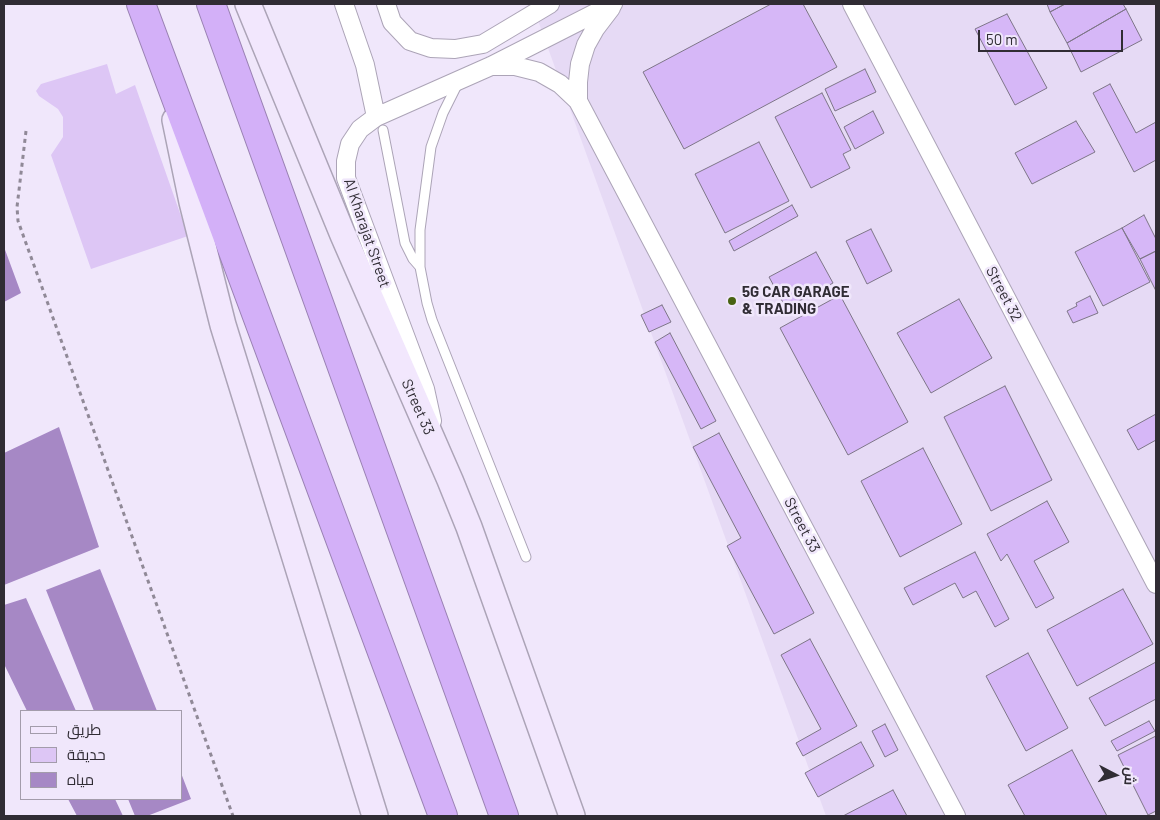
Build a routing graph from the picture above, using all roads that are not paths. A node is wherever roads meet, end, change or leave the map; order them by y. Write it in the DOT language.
graph roads {
  1 [pos="141,4"];
  2 [pos="211,4"];
  3 [pos="248,4"];
  4 [pos="344,4"];
  5 [pos="386,4"];
  6 [pos="550,4"];
  7 [pos="615,4"];
  8 [pos="852,4"];
  9 [pos="491,66"];
  10 [pos="168,78"];
  11 [pos="460,81"];
  12 [pos="578,101"];
  13 [pos="379,123"];
  14 [pos="420,267"];
  15 [pos="432,437"];
  16 [pos="526,557"];
  17 [pos="1156,584"];
  18 [pos="376,816"];
  19 [pos="442,816"];
  20 [pos="504,816"];
  21 [pos="572,816"];
  22 [pos="956,816"];
  1 -- 10 [label="highway"];
  2 -- 20 [label="highway"];
  3 -- 15 [label="street, Street 33"];
  4 -- 13 [label="street"];
  5 -- 6 [label="street"];
  7 -- 9 [label="street, Al Kharajat Street"];
  7 -- 12 [label="street, Street 33"];
  8 -- 17 [label="street, Street 32"];
  9 -- 11 [label="street, Al Kharajat Street"];
  9 -- 12 [label="street, Street 33"];
  10 -- 18 [label="street"];
  10 -- 19 [label="highway"];
  11 -- 13 [label="street, Al Kharajat Street"];
  11 -- 14 [label="lane"];
  12 -- 22 [label="street, Street 33"];
  13 -- 14 [label="lane"];
  13 -- 15 [label="street, Al Kharajat Street"];
  14 -- 16 [label="lane"];
  15 -- 21 [label="street, Street 33"];
}
